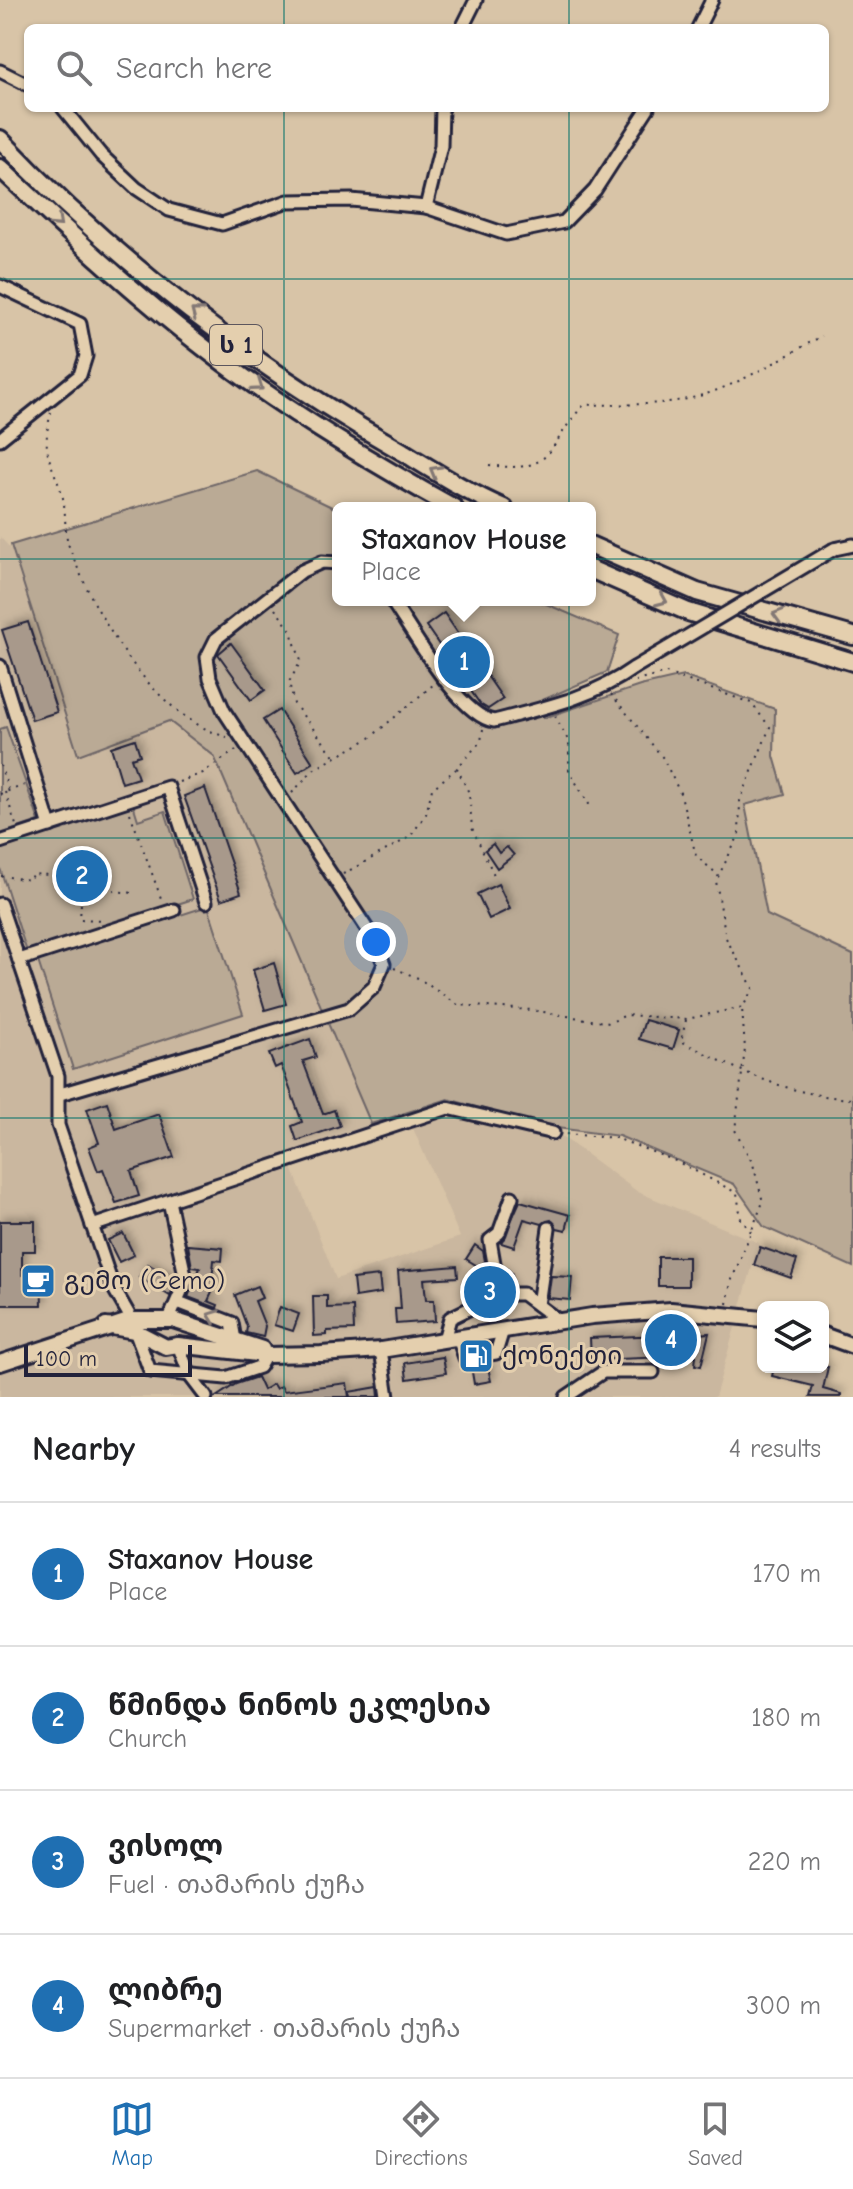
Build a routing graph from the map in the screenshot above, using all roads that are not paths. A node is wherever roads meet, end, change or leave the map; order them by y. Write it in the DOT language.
graph roads {
  1 [pos="476,0"];
  2 [pos="712,0"];
  3 [pos="464,24"];
  4 [pos="700,24"];
  5 [pos="0,71"];
  6 [pos="24,83"];
  7 [pos="66,112"];
  8 [pos="442,112"];
  9 [pos="645,112"];
  10 [pos="0,139"];
  11 [pos="0,168"];
  12 [pos="426,207"];
  13 [pos="0,286"];
  14 [pos="0,439"];
  15 [pos="444,502"];
  16 [pos="493,502"];
  17 [pos="853,545"];
  18 [pos="596,548"];
  19 [pos="332,563"];
  20 [pos="596,572"];
  21 [pos="395,606"];
  22 [pos="853,636"];
  23 [pos="853,662"];
  24 [pos="0,666"];
  25 [pos="50,826"];
  26 [pos="0,842"];
  27 [pos="206,902"];
  28 [pos="0,904"];
  29 [pos="170,911"];
  30 [pos="19,960"];
  31 [pos="60,1094"];
  32 [pos="553,1133"];
  33 [pos="512,1197"];
  34 [pos="169,1201"];
  35 [pos="92,1226"];
  36 [pos="549,1228"];
  37 [pos="507,1294"];
  38 [pos="178,1302"];
  39 [pos="538,1305"];
  40 [pos="757,1318"];
  41 [pos="559,1321"];
  42 [pos="171,1322"];
  43 [pos="134,1326"];
  44 [pos="503,1330"];
  45 [pos="829,1337"];
  46 [pos="451,1339"];
  47 [pos="235,1340"];
  48 [pos="157,1341"];
  49 [pos="178,1345"];
  50 [pos="853,1346"];
  51 [pos="381,1350"];
  52 [pos="274,1355"];
  53 [pos="0,1363"];
  54 [pos="653,1372"];
  55 [pos="190,1376"];
  56 [pos="206,1397"];
  57 [pos="388,1397"];
  58 [pos="566,1397"];
  1 -- 3 [label="street"];
  2 -- 4 [label="street"];
  5 -- 6 [label="street"];
  7 -- 12 [label="street"];
  8 -- 12 [label="street"];
  9 -- 12 [label="street"];
  16 -- 10 [label="highway, ს 1, one-way"];
  11 -- 15 [label="highway, ს 1, one-way"];
  13 -- 14 [label="street"];
  17 -- 21 [label="street, bridge"];
  22 -- 18 [label="highway, one-way"];
  19 -- 31 [label="street"];
  20 -- 23 [label="highway, one-way"];
  24 -- 25 [label="street"];
  25 -- 26 [label="street"];
  25 -- 27 [label="street"];
  28 -- 30 [label="street"];
  29 -- 30 [label="street"];
  30 -- 31 [label="street"];
  31 -- 35 [label="street"];
  32 -- 34 [label="street"];
  33 -- 37 [label="street"];
  34 -- 35 [label="street"];
  34 -- 38 [label="street"];
  35 -- 43 [label="street"];
  36 -- 39 [label="street"];
  37 -- 39 [label="street"];
  37 -- 46 [label="street"];
  38 -- 42 [label="street"];
  47 -- 38 [label="street, one-way"];
  39 -- 41 [label="street"];
  40 -- 41 [label="main road"];
  41 -- 44 [label="main road"];
  42 -- 43 [label="main road"];
  42 -- 47 [label="main road"];
  42 -- 48 [label="main road"];
  42 -- 49 [label="main road"];
  43 -- 48 [label="main road"];
  43 -- 53 [label="main road"];
  43 -- 55 [label="street"];
  44 -- 46 [label="main road"];
  44 -- 46 [label="street"];
  45 -- 50 [label="main road"];
  46 -- 51 [label="main road"];
  47 -- 52 [label="main road"];
  48 -- 49 [label="main road"];
  49 -- 52 [label="main road"];
  49 -- 55 [label="street"];
  51 -- 52 [label="main road"];
  51 -- 57 [label="street"];
  52 -- 55 [label="street"];
  54 -- 58 [label="street"];
  55 -- 56 [label="street"];
}
